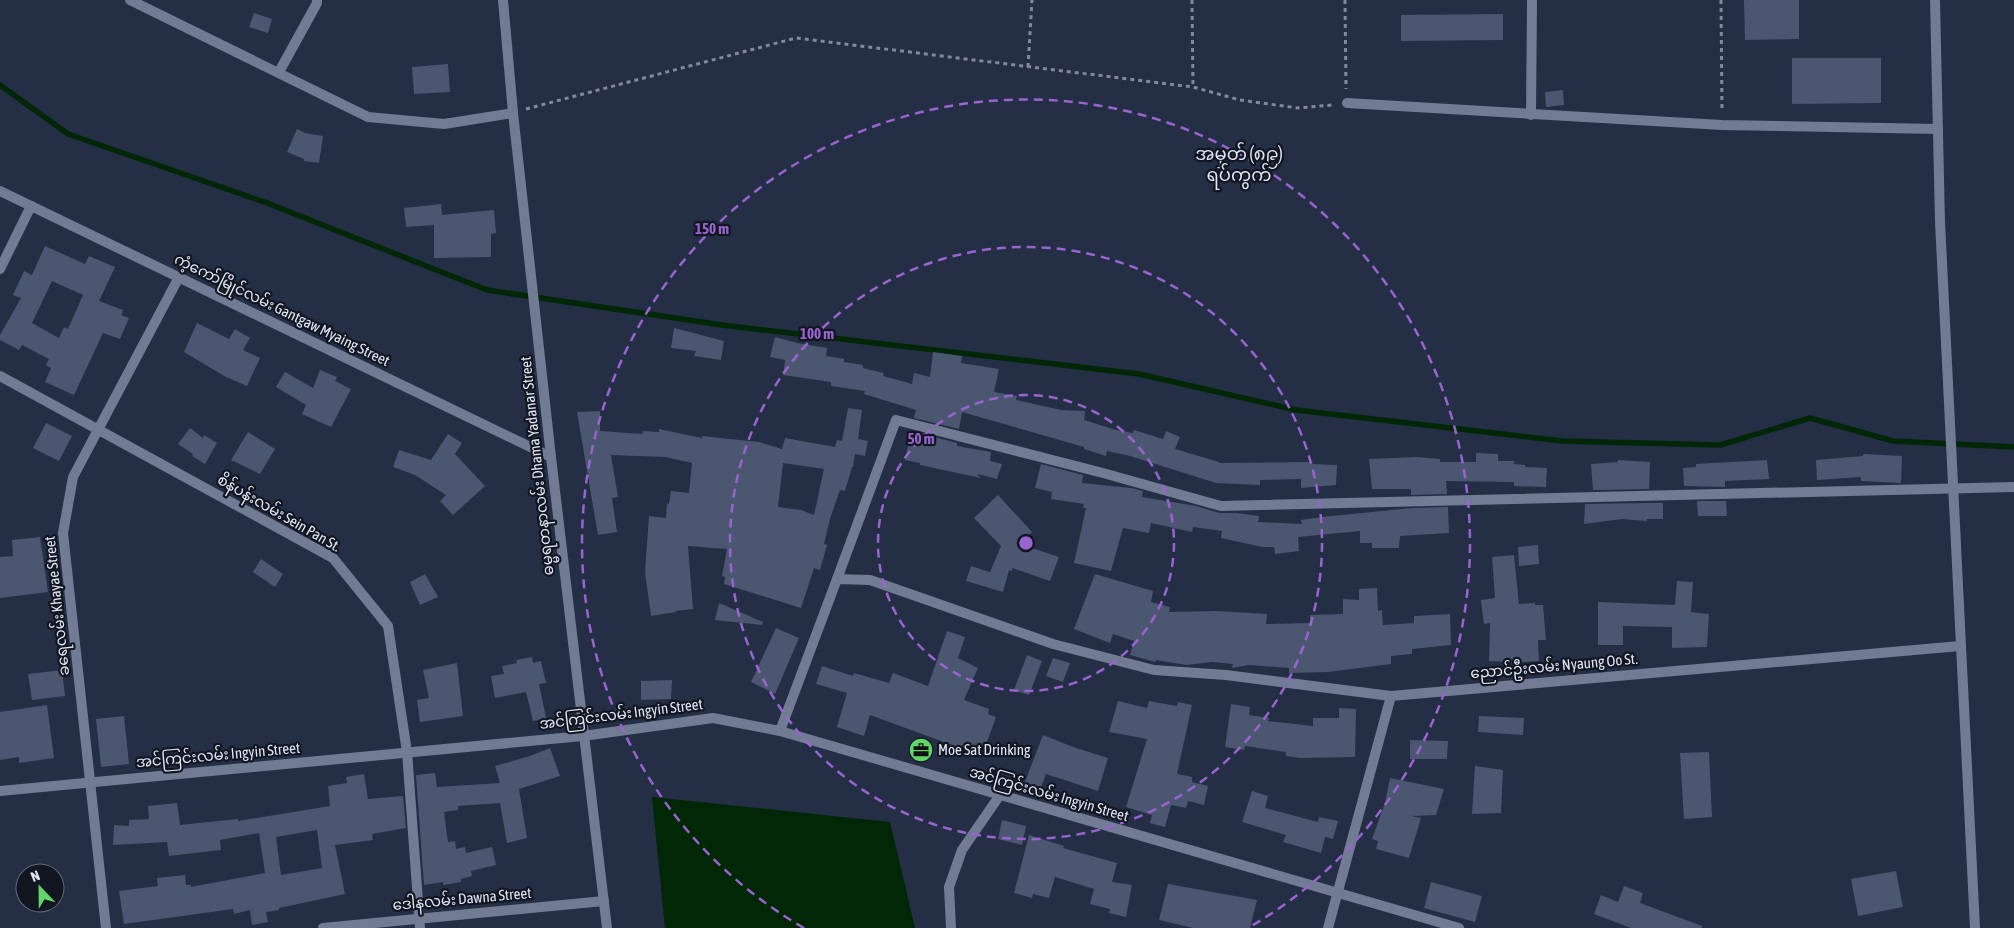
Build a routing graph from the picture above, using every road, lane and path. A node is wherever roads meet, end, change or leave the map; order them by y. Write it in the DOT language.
graph roads {
  1 [pos="130,0"];
  2 [pos="317,0"];
  3 [pos="503,0"];
  4 [pos="1032,0"];
  5 [pos="1192,0"];
  6 [pos="1345,0"];
  7 [pos="1532,0"];
  8 [pos="1722,0"];
  9 [pos="1935,0"];
  10 [pos="1028,67"];
  11 [pos="279,72"];
  12 [pos="1193,87"];
  13 [pos="1346,103"];
  14 [pos="513,113"];
  15 [pos="1531,115"];
  16 [pos="1722,125"];
  17 [pos="1938,129"];
  18 [pos="0,191"];
  19 [pos="32,206"];
  20 [pos="0,269"];
  21 [pos="179,277"];
  22 [pos="0,376"];
  23 [pos="98,430"];
  24 [pos="551,457"];
  25 [pos="1952,488"];
  26 [pos="2014,488"];
  27 [pos="837,579"];
  28 [pos="1960,646"];
  29 [pos="1391,696"];
  30 [pos="780,731"];
  31 [pos="583,736"];
  32 [pos="407,752"];
  33 [pos="91,781"];
  34 [pos="0,791"];
  35 [pos="1000,795"];
  36 [pos="1337,894"];
  37 [pos="604,901"];
  38 [pos="420,923"];
  39 [pos="106,928"];
  40 [pos="323,928"];
  41 [pos="607,928"];
  42 [pos="951,928"];
  43 [pos="1328,928"];
  44 [pos="1459,928"];
  45 [pos="1975,928"];
  1 -- 11 [label="street"];
  2 -- 11 [label="street"];
  3 -- 14 [label="street, ဓမ္မရတနာလမ်း Dhama Yadanar Street"];
  4 -- 10 [label="path"];
  5 -- 12 [label="path"];
  6 -- 13 [label="path"];
  7 -- 15 [label="street"];
  8 -- 16 [label="path"];
  9 -- 17 [label="street"];
  10 -- 12 [label="path"];
  10 -- 14 [label="path"];
  11 -- 14 [label="street"];
  12 -- 13 [label="path"];
  13 -- 15 [label="street"];
  14 -- 24 [label="street, ဓမ္မရတနာလမ်း Dhama Yadanar Street"];
  15 -- 16 [label="street"];
  16 -- 17 [label="street"];
  17 -- 25 [label="street"];
  18 -- 19 [label="street, ကံ့ကော်မြိုင်လမ်း Gantgaw Myaing Street"];
  19 -- 20 [label="street"];
  19 -- 21 [label="street, ကံ့ကော်မြိုင်လမ်း Gantgaw Myaing Street"];
  21 -- 23 [label="street, ခရေလမ်း Khayae Street"];
  21 -- 24 [label="street, ကံ့ကော်မြိုင်လမ်း Gantgaw Myaing Street"];
  22 -- 23 [label="street, စိန်ပန်းလမ်း Sein Pan St."];
  23 -- 32 [label="street, စိန်ပန်းလမ်း Sein Pan St."];
  23 -- 33 [label="street, ခရေလမ်း Khayae Street"];
  24 -- 31 [label="street, ဓမ္မရတနာလမ်း Dhama Yadanar Street"];
  25 -- 26 [label="street"];
  25 -- 27 [label="street"];
  25 -- 28 [label="street"];
  27 -- 29 [label="street, ညောင်ဦးလမ်း Nyaung Oo St."];
  27 -- 30 [label="street"];
  28 -- 29 [label="street, ညောင်ဦးလမ်း Nyaung Oo St."];
  28 -- 45 [label="street"];
  29 -- 36 [label="street"];
  30 -- 31 [label="street, အင်ကြင်းလမ်း Ingyin Street"];
  30 -- 35 [label="street, အင်ကြင်းလမ်း Ingyin Street"];
  31 -- 32 [label="street, အင်ကြင်းလမ်း Ingyin Street"];
  31 -- 37 [label="street, ဓမ္မရတနာလမ်း Dhama Yadanar Street"];
  32 -- 33 [label="street, အင်ကြင်းလမ်း Ingyin Street"];
  32 -- 38 [label="street, စိန်ပန်းလမ်း Sein Pan St."];
  33 -- 34 [label="street, အင်ကြင်းလမ်း Ingyin Street"];
  33 -- 39 [label="street, ခရေလမ်း Khayae Street"];
  35 -- 36 [label="street, အင်ကြင်းလမ်း Ingyin Street"];
  35 -- 42 [label="street"];
  36 -- 43 [label="street"];
  36 -- 44 [label="street, အင်ကြင်းလမ်း Ingyin Street"];
  37 -- 38 [label="street, ဒေါနလမ်း Dawna Street"];
  37 -- 41 [label="street, ဓမ္မရတနာလမ်း Dhama Yadanar Street"];
  38 -- 40 [label="street, ဒေါနလမ်း Dawna Street"];
}
